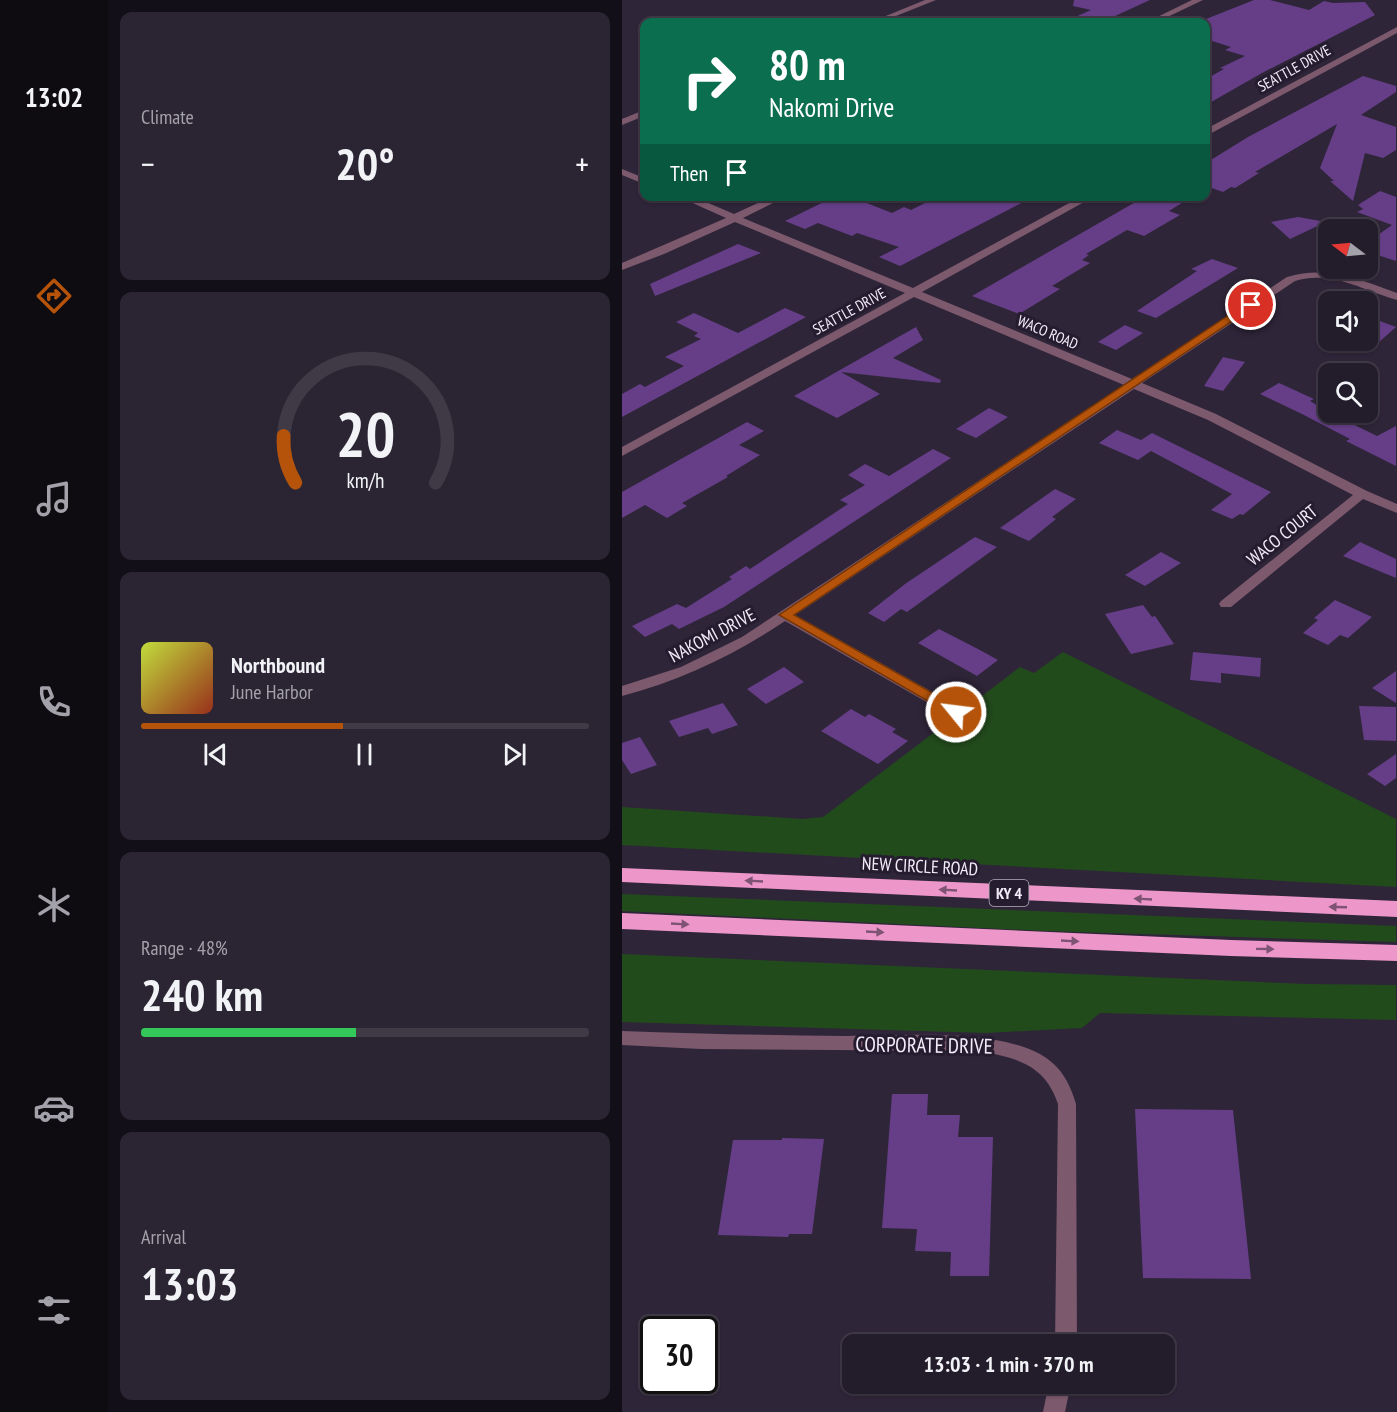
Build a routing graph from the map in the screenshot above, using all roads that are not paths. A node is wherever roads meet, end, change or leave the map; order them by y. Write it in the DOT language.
graph roads {
  1 [pos="931,0"];
  2 [pos="1199,0"];
  3 [pos="885,18"];
  4 [pos="1160,18"];
  5 [pos="1396,29"];
  6 [pos="640,115"];
  7 [pos="622,122"];
  8 [pos="1210,132"];
  9 [pos="622,172"];
  10 [pos="640,179"];
  11 [pos="694,201"];
  12 [pos="772,201"];
  13 [pos="1081,201"];
  14 [pos="735,219"];
  15 [pos="622,267"];
  16 [pos="914,293"];
  17 [pos="1396,297"];
  18 [pos="1132,384"];
  19 [pos="622,452"];
  20 [pos="1362,494"];
  21 [pos="1396,509"];
  22 [pos="1226,604"];
  23 [pos="785,615"];
  24 [pos="622,691"];
  25 [pos="956,712"];
  26 [pos="622,875"];
  27 [pos="1396,909"];
  28 [pos="622,921"];
  29 [pos="1396,952"];
  30 [pos="622,1038"];
  31 [pos="1066,1334"];
  32 [pos="1058,1394"];
  33 [pos="1054,1412"];
  1 -- 3 [label="street"];
  2 -- 4 [label="street"];
  5 -- 8 [label="street, SEATTLE DRIVE"];
  6 -- 7 [label="street"];
  9 -- 10 [label="street"];
  11 -- 14 [label="street, WACO ROAD"];
  12 -- 14 [label="street"];
  13 -- 16 [label="street, SEATTLE DRIVE"];
  14 -- 15 [label="street"];
  14 -- 16 [label="street, WACO ROAD"];
  16 -- 18 [label="street, WACO ROAD"];
  16 -- 19 [label="street, SEATTLE DRIVE"];
  17 -- 18 [label="street, NAKOMI DRIVE"];
  18 -- 20 [label="street, WACO ROAD"];
  18 -- 23 [label="street, NAKOMI DRIVE"];
  20 -- 21 [label="street, WACO ROAD"];
  20 -- 22 [label="street, WACO COURT"];
  23 -- 24 [label="street, NAKOMI DRIVE"];
  23 -- 25 [label="street"];
  27 -- 26 [label="highway, NEW CIRCLE ROAD / KY 4, one-way"];
  28 -- 29 [label="highway, one-way"];
  30 -- 31 [label="street, CORPORATE DRIVE"];
  32 -- 33 [label="street"];
}
